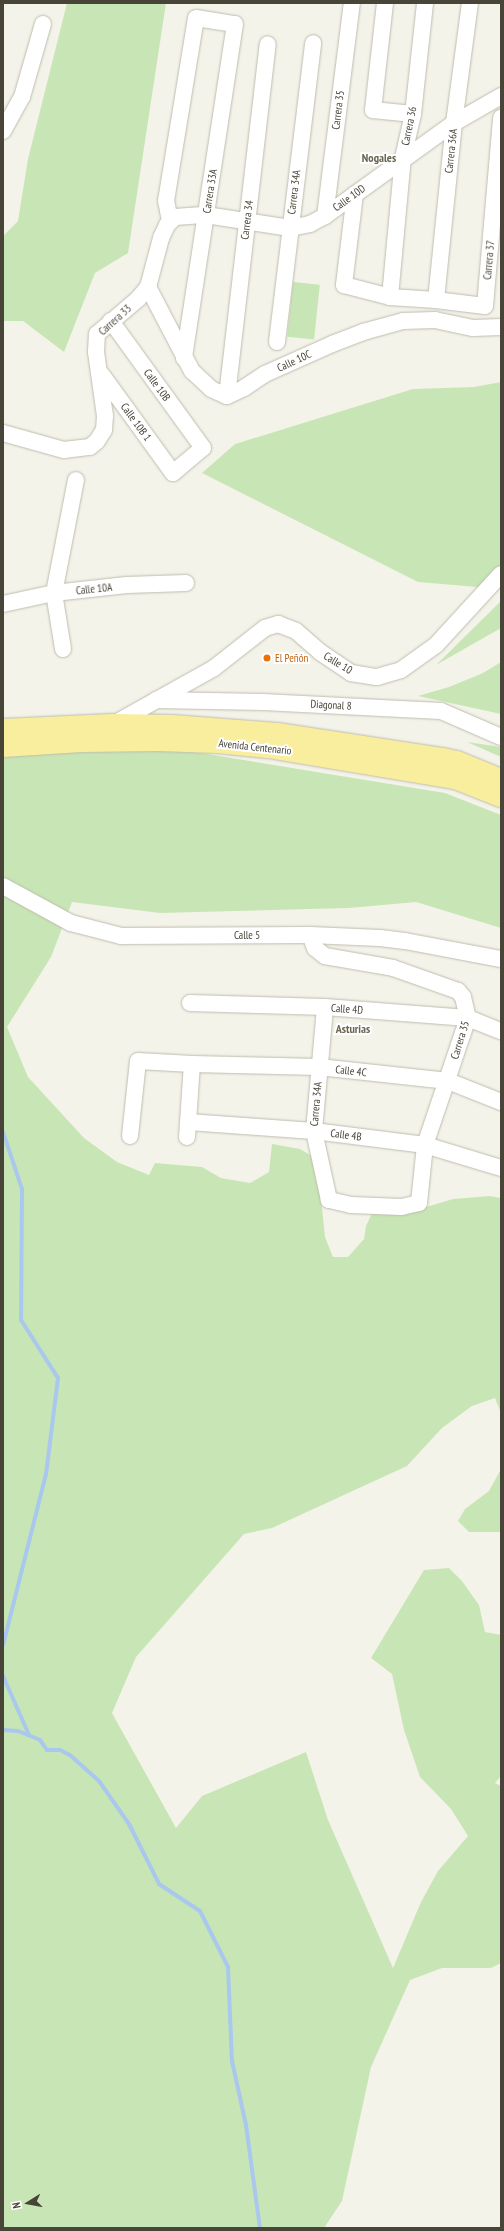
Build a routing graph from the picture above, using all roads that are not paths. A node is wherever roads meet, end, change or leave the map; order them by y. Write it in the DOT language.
graph roads {
  1 [pos="352,3"];
  2 [pos="385,3"];
  3 [pos="426,3"];
  4 [pos="470,3"];
  5 [pos="43,24"];
  6 [pos="313,43"];
  7 [pos="268,44"];
  8 [pos="501,96"];
  9 [pos="413,114"];
  10 [pos="501,118"];
  11 [pos="454,123"];
  12 [pos="3,131"];
  13 [pos="403,158"];
  14 [pos="355,194"];
  15 [pos="206,215"];
  16 [pos="325,216"];
  17 [pos="173,219"];
  18 [pos="246,220"];
  19 [pos="290,228"];
  20 [pos="148,286"];
  21 [pos="390,297"];
  22 [pos="436,300"];
  23 [pos="111,321"];
  24 [pos="501,327"];
  25 [pos="277,342"];
  26 [pos="184,358"];
  27 [pos="99,371"];
  28 [pos="227,396"];
  29 [pos="3,433"];
  30 [pos="173,473"];
  31 [pos="76,480"];
  32 [pos="501,574"];
  33 [pos="186,583"];
  34 [pos="54,593"];
  35 [pos="3,604"];
  36 [pos="63,649"];
  37 [pos="155,700"];
  38 [pos="113,724"];
  39 [pos="3,728"];
  40 [pos="501,737"];
  41 [pos="81,742"];
  42 [pos="3,747"];
  43 [pos="501,779"];
  44 [pos="501,798"];
  45 [pos="3,886"];
  46 [pos="310,935"];
  47 [pos="501,959"];
  48 [pos="190,1003"];
  49 [pos="325,1007"];
  50 [pos="468,1018"];
  51 [pos="501,1031"];
  52 [pos="194,1064"];
  53 [pos="319,1067"];
  54 [pos="448,1081"];
  55 [pos="501,1102"];
  56 [pos="314,1131"];
  57 [pos="130,1136"];
  58 [pos="425,1145"];
  59 [pos="501,1168"];
  60 [pos="419,1203"];
  1 -- 16 [label="street, Carrera 35"];
  2 -- 9 [label="street"];
  3 -- 9 [label="street, Carrera 36"];
  4 -- 11 [label="street, Carrera 36A"];
  5 -- 12 [label="street"];
  6 -- 19 [label="street, Carrera 34A"];
  7 -- 18 [label="street, Carrera 34"];
  8 -- 11 [label="street, Calle 10D"];
  9 -- 13 [label="street, Carrera 36"];
  10 -- 22 [label="street, Carrera 37"];
  11 -- 13 [label="street, Calle 10D"];
  11 -- 22 [label="street, Carrera 36A"];
  13 -- 14 [label="street, Calle 10D"];
  13 -- 21 [label="street, Carrera 36"];
  14 -- 16 [label="street, Calle 10D"];
  14 -- 21 [label="street"];
  15 -- 17 [label="street, Calle 10D"];
  15 -- 17 [label="street, Carrera 33A"];
  15 -- 18 [label="street, Calle 10D"];
  15 -- 26 [label="street, Carrera 33A"];
  16 -- 19 [label="street, Calle 10D"];
  17 -- 20 [label="street, Carrera 33"];
  18 -- 19 [label="street, Calle 10D"];
  18 -- 28 [label="street, Carrera 34"];
  19 -- 25 [label="street, Carrera 34A"];
  20 -- 23 [label="street, Carrera 33"];
  20 -- 26 [label="street"];
  21 -- 22 [label="street"];
  23 -- 27 [label="street, Carrera 33"];
  23 -- 30 [label="street, Calle 10B"];
  24 -- 28 [label="street, Calle 10C"];
  26 -- 28 [label="street"];
  27 -- 29 [label="street, Carrera 33"];
  27 -- 30 [label="street, Calle 10B 1"];
  31 -- 34 [label="street"];
  32 -- 37 [label="street, Calle 10"];
  33 -- 34 [label="street, Calle 10A"];
  34 -- 35 [label="street, Calle 10A"];
  34 -- 36 [label="street"];
  37 -- 38 [label="street, Calle 10"];
  37 -- 40 [label="street, Diagonal 8"];
  38 -- 39 [label="main road, Avenida Centenario"];
  38 -- 41 [label="street, Calle 10"];
  38 -- 43 [label="main road, Avenida Centenario"];
  41 -- 42 [label="main road, Avenida Centenario"];
  41 -- 44 [label="main road, Avenida Centenario"];
  45 -- 46 [label="street, Calle 5"];
  46 -- 47 [label="street, Calle 5"];
  46 -- 50 [label="street, Carrera 35"];
  48 -- 49 [label="street, Calle 4D"];
  49 -- 50 [label="street, Calle 4D"];
  49 -- 53 [label="street, Carrera 34A"];
  50 -- 51 [label="street, Calle 4D"];
  50 -- 54 [label="street, Carrera 35"];
  52 -- 53 [label="street, Calle 4C"];
  52 -- 56 [label="street, Calle 4B"];
  52 -- 57 [label="street, Calle 4C"];
  53 -- 54 [label="street, Calle 4C"];
  53 -- 56 [label="street, Carrera 34A"];
  54 -- 55 [label="street, Calle 4C"];
  54 -- 58 [label="street, Carrera 35"];
  56 -- 58 [label="street, Calle 4B"];
  56 -- 60 [label="street, Carrera 34A"];
  58 -- 59 [label="street, Calle 4B"];
  58 -- 60 [label="street, Carrera 35"];
}
